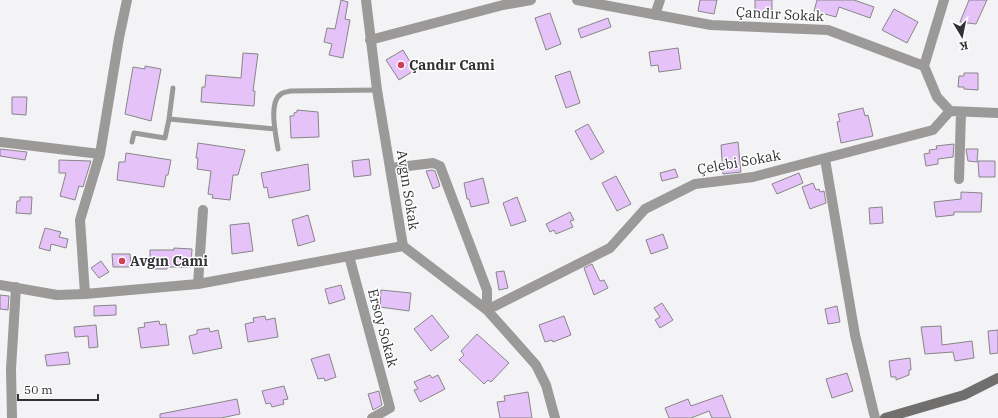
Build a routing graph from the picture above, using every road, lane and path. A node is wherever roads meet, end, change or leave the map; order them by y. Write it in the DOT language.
graph roads {
  1 [pos="127,0"];
  2 [pos="366,0"];
  3 [pos="531,0"];
  4 [pos="577,0"];
  5 [pos="660,0"];
  6 [pos="944,0"];
  7 [pos="655,15"];
  8 [pos="370,40"];
  9 [pos="924,66"];
  10 [pos="173,88"];
  11 [pos="377,90"];
  12 [pos="950,111"];
  13 [pos="961,112"];
  14 [pos="998,113"];
  15 [pos="169,119"];
  16 [pos="274,129"];
  17 [pos="0,142"];
  18 [pos="132,142"];
  19 [pos="278,149"];
  20 [pos="100,154"];
  21 [pos="825,159"];
  22 [pos="391,168"];
  23 [pos="959,179"];
  24 [pos="203,210"];
  25 [pos="403,246"];
  26 [pos="348,256"];
  27 [pos="198,284"];
  28 [pos="0,286"];
  29 [pos="16,287"];
  30 [pos="85,294"];
  31 [pos="487,310"];
  32 [pos="998,378"];
  33 [pos="12,418"];
  34 [pos="372,418"];
  35 [pos="555,418"];
  36 [pos="875,418"];
  37 [pos="885,418"];
  1 -- 20 [label="street"];
  2 -- 8 [label="street, Avgın Sokak"];
  3 -- 8 [label="street"];
  4 -- 7 [label="street, Çandır Sokak"];
  5 -- 7 [label="street"];
  6 -- 9 [label="street"];
  7 -- 9 [label="street, Çandır Sokak"];
  8 -- 11 [label="street, Avgın Sokak"];
  9 -- 12 [label="street"];
  10 -- 15 [label="lane"];
  11 -- 16 [label="lane"];
  11 -- 22 [label="street, Avgın Sokak"];
  12 -- 13 [label="street"];
  12 -- 21 [label="street, Çelebi Sokak"];
  13 -- 14 [label="street"];
  13 -- 23 [label="street"];
  15 -- 16 [label="lane"];
  15 -- 18 [label="lane"];
  16 -- 19 [label="lane"];
  17 -- 20 [label="street"];
  20 -- 30 [label="street"];
  21 -- 31 [label="street, Çelebi Sokak"];
  21 -- 36 [label="street"];
  22 -- 25 [label="street, Avgın Sokak"];
  22 -- 31 [label="street"];
  24 -- 27 [label="street"];
  25 -- 26 [label="street"];
  25 -- 31 [label="street, Avgın Sokak"];
  26 -- 27 [label="street"];
  26 -- 34 [label="street, Ersoy Sokak"];
  27 -- 30 [label="street"];
  28 -- 29 [label="street"];
  29 -- 30 [label="street"];
  29 -- 33 [label="street"];
  31 -- 35 [label="street, Avgın Sokak"];
  32 -- 37 [label="street"];
}
